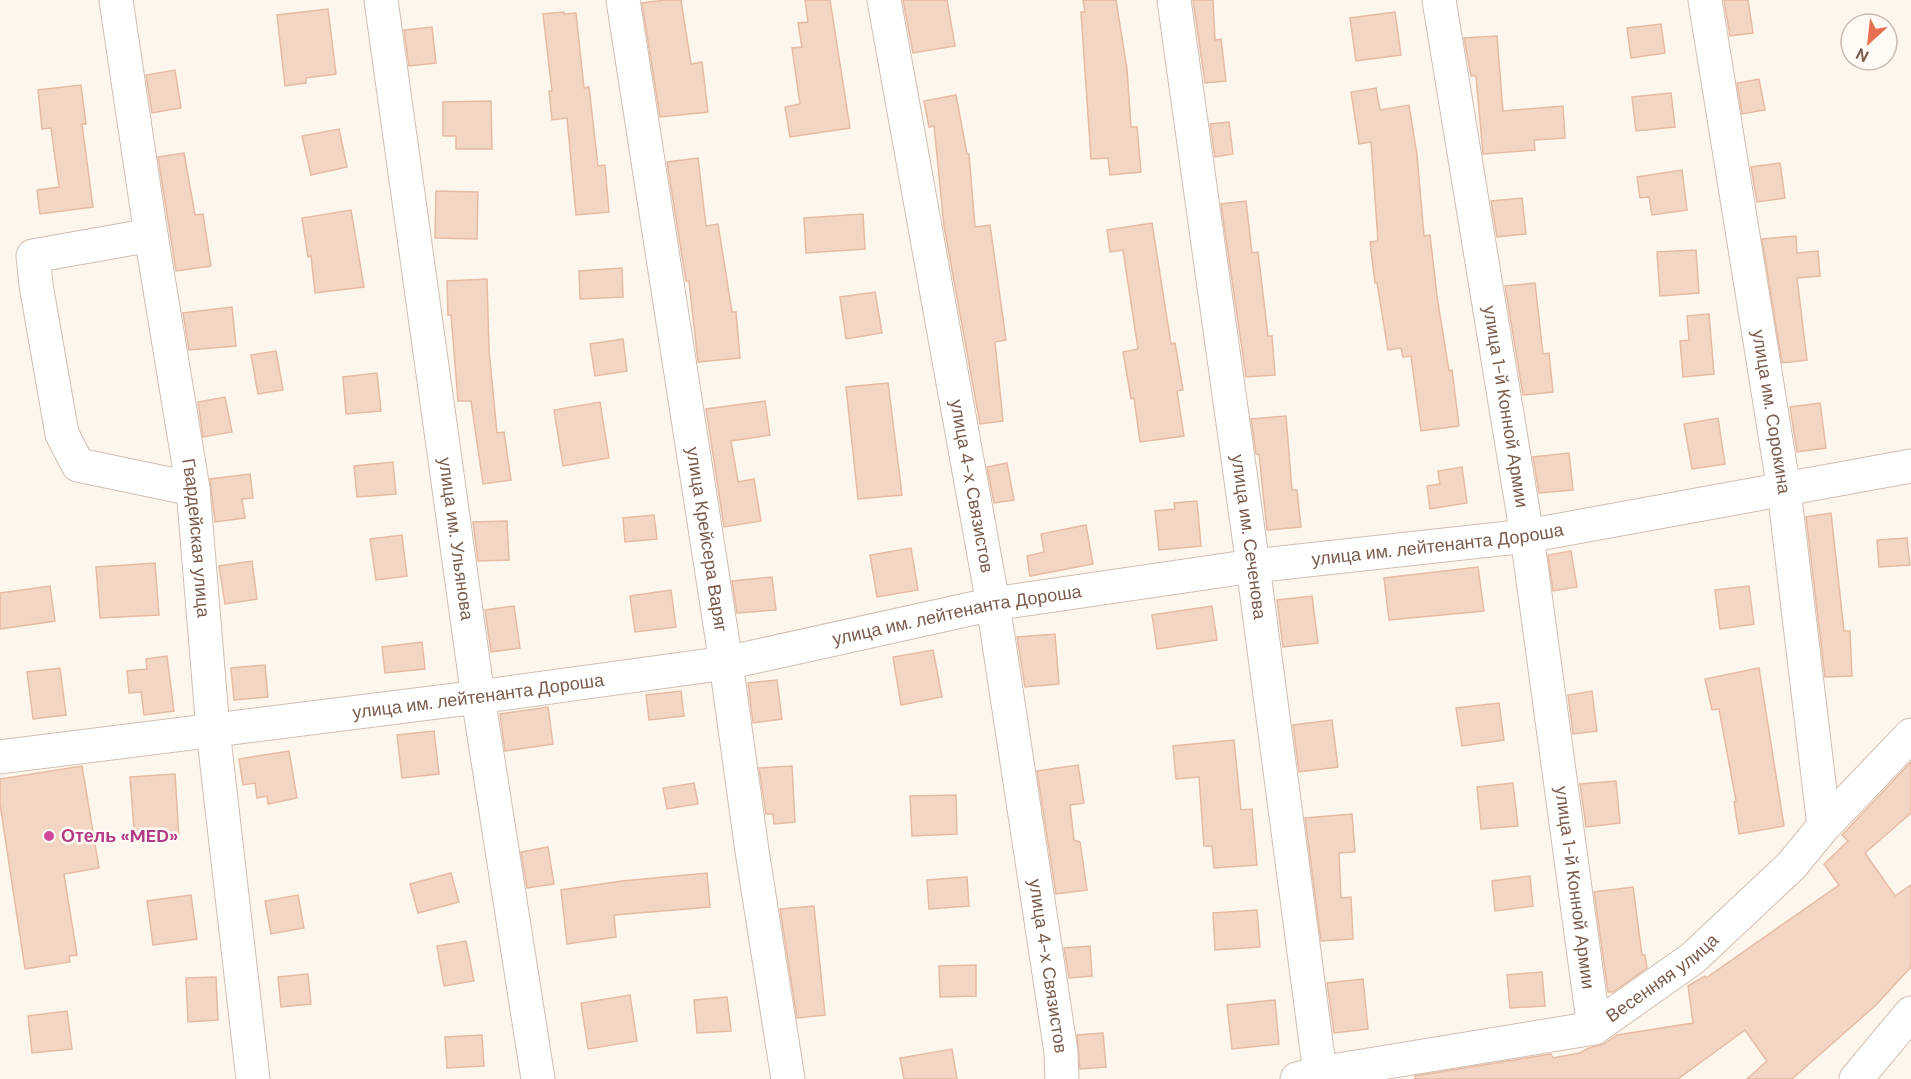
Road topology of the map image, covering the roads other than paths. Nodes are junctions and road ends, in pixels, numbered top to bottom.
1 (116, 0) edge
2 (381, 0) edge
3 (623, 0) edge
4 (884, 0) edge
5 (1174, 0) edge
6 (1439, 0) edge
7 (1704, 0) edge
8 (151, 235) junction
9 (1911, 466) edge
10 (193, 489) junction
11 (1784, 490) junction
12 (1527, 536) junction
13 (1253, 566) junction
14 (993, 604) junction
15 (726, 663) junction
16 (478, 697) junction
17 (213, 730) junction
18 (1911, 735) edge
19 (0, 757) edge
20 (1824, 826) junction
21 (1911, 1013) edge
22 (1594, 1028) junction
23 (1308, 1076) edge
24 (253, 1079) edge
25 (538, 1079) edge
26 (788, 1079) edge
27 (1062, 1079) edge
28 (1856, 1079) edge

1 - 8 street, Гвардейская улица
2 - 16 street, улица им. Ульянова
3 - 15 street, улица Крейсера Варяг
4 - 14 street, улица 4-х Связистов
5 - 13 street, улица им. Сеченова
6 - 12 street, улица 1-й Конной Армии
7 - 11 street, улица им. Сорокина
8 - 10 street, Гвардейская улица
8 - 10 street
9 - 11 street, улица им. лейтенанта Дороша
10 - 17 street, Гвардейская улица
11 - 12 street, улица им. лейтенанта Дороша
11 - 20 street, улица им. Сорокина
12 - 13 street, улица им. лейтенанта Дороша
12 - 22 street, улица 1-й Конной Армии
13 - 14 street, улица им. лейтенанта Дороша
13 - 23 street, улица им. Сеченова
14 - 15 street, улица им. лейтенанта Дороша
14 - 27 street, улица 4-х Связистов
15 - 16 street, улица им. лейтенанта Дороша
15 - 26 street, улица Крейсера Варяг
16 - 17 street, улица им. лейтенанта Дороша
16 - 25 street, улица им. Ульянова
17 - 19 street, улица им. лейтенанта Дороша
17 - 24 street, Гвардейская улица
18 - 20 street, Весенняя улица
20 - 22 street, Весенняя улица
21 - 28 street
22 - 23 street, Весенняя улица

